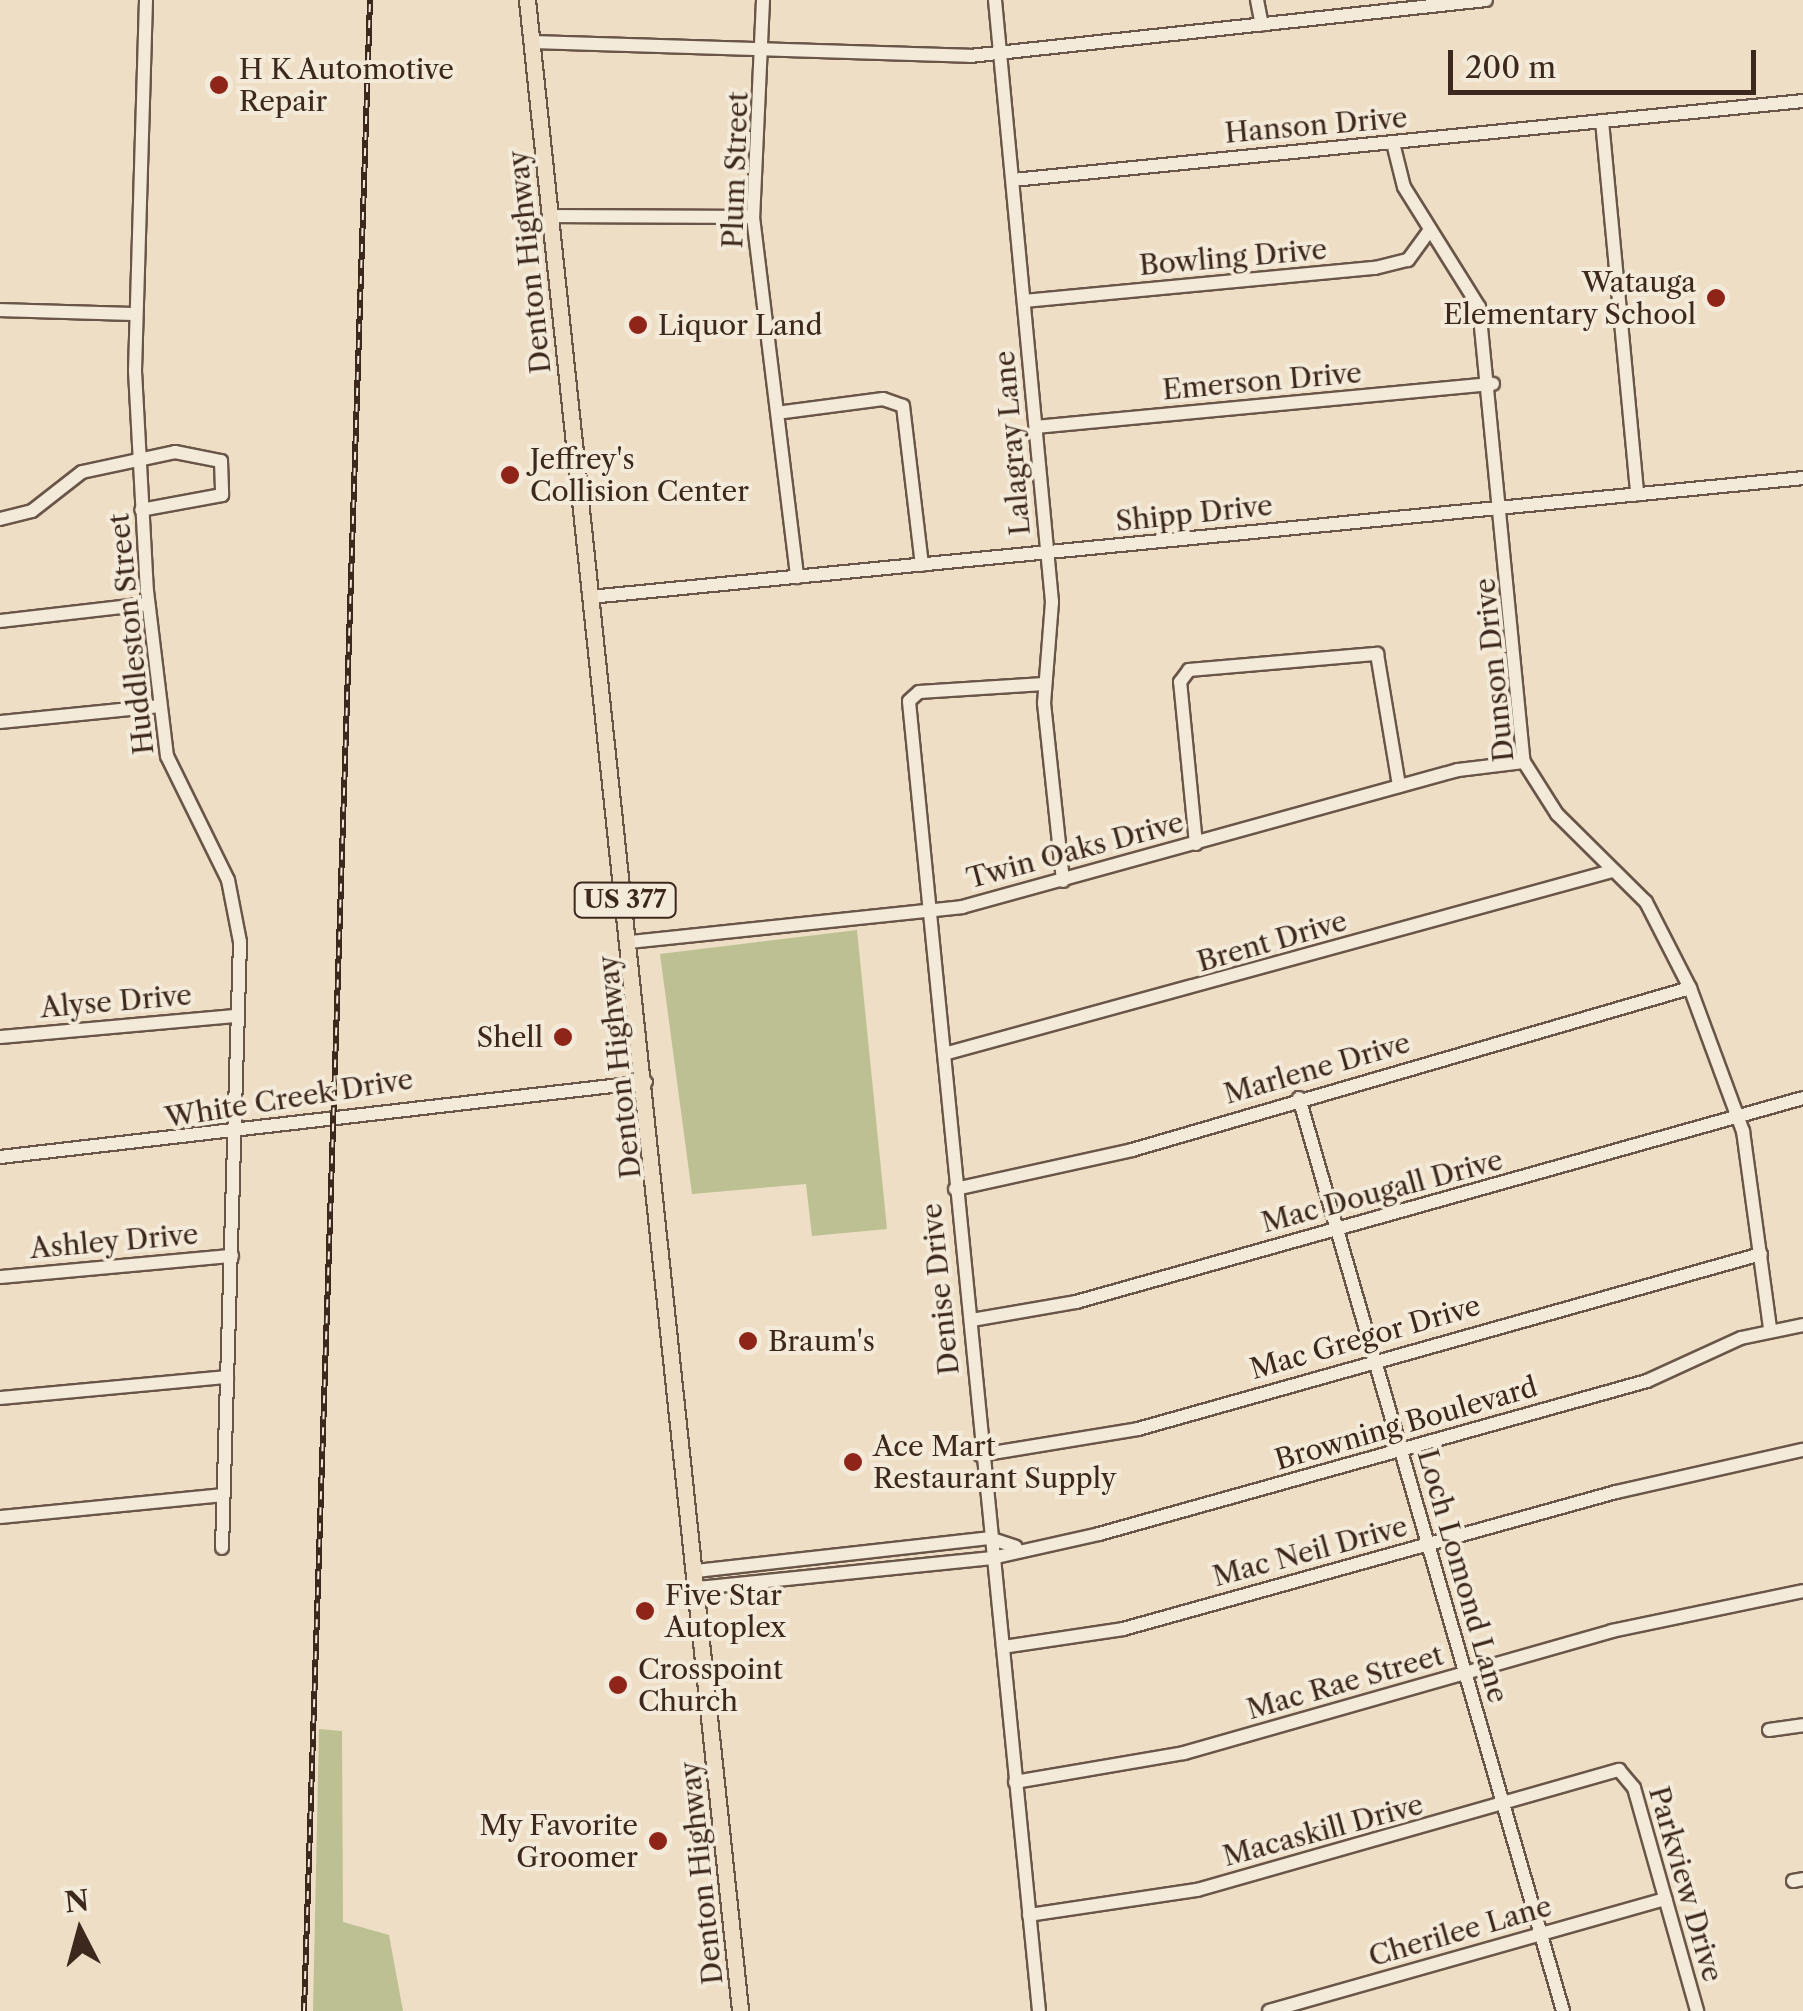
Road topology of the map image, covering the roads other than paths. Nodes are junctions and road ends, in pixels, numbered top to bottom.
1 (146, 0) edge
2 (527, 0) edge
3 (763, 0) edge
4 (995, 0) edge
5 (1256, 0) edge
6 (1486, 0) edge
7 (1445, 3) edge
8 (1262, 25) junction
9 (531, 42) junction
10 (763, 49) junction
11 (999, 53) junction
12 (1803, 101) edge
13 (1602, 122) junction
14 (1393, 143) junction
15 (1014, 180) junction
16 (550, 216) junction
17 (753, 217) junction
18 (1430, 230) junction
19 (1024, 300) junction
20 (0, 310) edge
21 (135, 314) junction
22 (1493, 384) junction
23 (784, 412) junction
24 (1036, 427) junction
25 (138, 458) junction
26 (1803, 478) edge
27 (1637, 494) junction
28 (1502, 508) junction
29 (141, 510) junction
30 (0, 519) edge
31 (1048, 552) junction
32 (922, 564) junction
33 (797, 577) junction
34 (590, 597) junction
35 (148, 604) junction
36 (0, 621) edge
37 (1044, 684) junction
38 (159, 706) junction
39 (0, 722) edge
40 (1524, 762) junction
41 (1400, 786) junction
42 (1196, 844) junction
43 (1612, 871) junction
44 (1062, 881) junction
45 (930, 911) junction
46 (630, 942) junction
47 (1690, 988) junction
48 (237, 1016) junction
49 (0, 1037) edge
50 (944, 1054) junction
51 (646, 1082) junction
52 (1299, 1098) junction
53 (1803, 1098) edge
54 (1739, 1117) junction
55 (234, 1135) junction
56 (0, 1157) edge
57 (955, 1189) junction
58 (1337, 1229) junction
59 (1761, 1254) junction
60 (232, 1256) junction
61 (0, 1277) edge
62 (972, 1320) junction
63 (1803, 1325) edge
64 (1770, 1329) junction
65 (1375, 1360) junction
66 (228, 1377) junction
67 (0, 1398) edge
68 (1803, 1450) edge
69 (1402, 1452) junction
70 (980, 1455) junction
71 (224, 1495) junction
72 (0, 1516) edge
73 (989, 1538) junction
74 (1428, 1545) junction
75 (222, 1548) dead end
76 (1016, 1548) junction
77 (830, 1556) junction
78 (992, 1558) junction
79 (832, 1575) junction
80 (697, 1579) junction
81 (1803, 1591) edge
82 (1003, 1648) junction
83 (1466, 1674) junction
84 (1803, 1725) edge
85 (1769, 1730) dead end
86 (1624, 1771) joint
87 (1015, 1782) junction
88 (1503, 1804) junction
89 (1664, 1899) junction
90 (1029, 1915) junction
91 (1541, 1935) junction
92 (740, 2011) edge
93 (1039, 2011) edge
94 (1269, 2011) edge
95 (1563, 2011) edge
96 (1697, 2011) edge

1 - 21 street, Huddleston Street
2 - 9 main road, Denton Highway / US 377
3 - 10 street, Plum Street
4 - 11 street, Lalagray Lane
5 - 8 street
6 - 7 street
7 - 8 street
8 - 11 street
9 - 10 street
9 - 16 main road, Denton Highway / US 377
10 - 11 street
10 - 17 street, Plum Street
11 - 15 street, Lalagray Lane
12 - 13 street, Hanson Drive
13 - 14 street, Hanson Drive
13 - 27 street
14 - 15 street, Hanson Drive
14 - 18 street, Dunson Drive
15 - 19 street, Lalagray Lane
16 - 17 street
16 - 34 main road, Denton Highway / US 377
17 - 23 street, Plum Street
18 - 19 street, Bowling Drive
18 - 22 street, Dunson Drive
19 - 24 street, Lalagray Lane
20 - 21 street
21 - 25 street, Huddleston Street
22 - 24 street, Emerson Drive
22 - 28 street, Dunson Drive
23 - 32 street
23 - 33 street, Plum Street
24 - 31 street, Lalagray Lane
25 - 29 street, Huddleston Street
25 - 29 street
25 - 30 street
26 - 27 street, Shipp Drive
27 - 28 street, Shipp Drive
28 - 31 street, Shipp Drive
28 - 40 street, Dunson Drive
29 - 35 street, Huddleston Street
31 - 32 street, Shipp Drive
31 - 37 street, Lalagray Lane
32 - 33 street, Shipp Drive
33 - 34 street, Shipp Drive
34 - 46 main road, Denton Highway / US 377
35 - 36 street
35 - 38 street, Huddleston Street
37 - 44 street, Lalagray Lane
37 - 45 street, Denise Drive
38 - 39 street
38 - 48 street, Huddleston Street
40 - 41 street, Twin Oaks Drive
40 - 43 street, Dunson Drive
41 - 42 street, Twin Oaks Drive
41 - 42 street
42 - 44 street, Twin Oaks Drive
43 - 47 street, Dunson Drive
43 - 50 street, Brent Drive
44 - 45 street, Twin Oaks Drive
45 - 46 street, Twin Oaks Drive
45 - 50 street, Denise Drive
46 - 51 main road, Denton Highway / US 377
47 - 52 street, Marlene Drive
47 - 54 street, Dunson Drive
48 - 49 street, Alyse Drive
48 - 55 street, Huddleston Street
50 - 57 street, Denise Drive
51 - 55 street, White Creek Drive
51 - 80 main road, Denton Highway / US 377
52 - 57 street, Marlene Drive
52 - 58 street, Loch Lomond Lane
53 - 54 street, Mac Dougall Drive
54 - 58 street, Mac Dougall Drive
54 - 59 street, Dunson Drive
55 - 56 street, White Creek Drive
55 - 60 street, Huddleston Street
57 - 62 street, Denise Drive
58 - 62 street, Mac Dougall Drive
58 - 65 street, Loch Lomond Lane
59 - 64 street, Dunson Drive
59 - 65 street, Mac Gregor Drive
60 - 61 street, Ashley Drive
60 - 66 street, Huddleston Street
62 - 70 street, Denise Drive
63 - 64 street, Browning Boulevard
64 - 69 street, Browning Boulevard
65 - 69 street, Loch Lomond Lane
65 - 70 street, Mac Gregor Drive
66 - 67 street
66 - 71 street, Huddleston Street
68 - 74 street, Mac Neil Drive
69 - 74 street, Loch Lomond Lane
69 - 76 street, Browning Boulevard
70 - 73 street, Denise Drive
71 - 72 street
71 - 75 street, Huddleston Street
73 - 76 street
73 - 77 street
73 - 78 street, Denise Drive
74 - 82 street, Mac Neil Drive
74 - 83 street, Loch Lomond Lane
76 - 78 street, Browning Boulevard
77 - 79 street
77 - 80 street
78 - 79 street, Browning Boulevard
78 - 82 street, Denise Drive
79 - 80 street, Browning Boulevard
80 - 92 main road, Denton Highway / US 377
81 - 83 street, Mac Rae Street
82 - 87 street, Denise Drive
83 - 87 street, Mac Rae Street
83 - 88 street, Loch Lomond Lane
84 - 85 street
86 - 88 street, Macaskill Drive
86 - 89 street, Parkview Drive
87 - 90 street, Denise Drive
88 - 90 street, Macaskill Drive
88 - 91 street, Loch Lomond Lane
89 - 91 street, Cherilee Lane
89 - 96 street, Parkview Drive
90 - 93 street, Denise Drive
91 - 94 street, Cherilee Lane
91 - 95 street, Loch Lomond Lane

